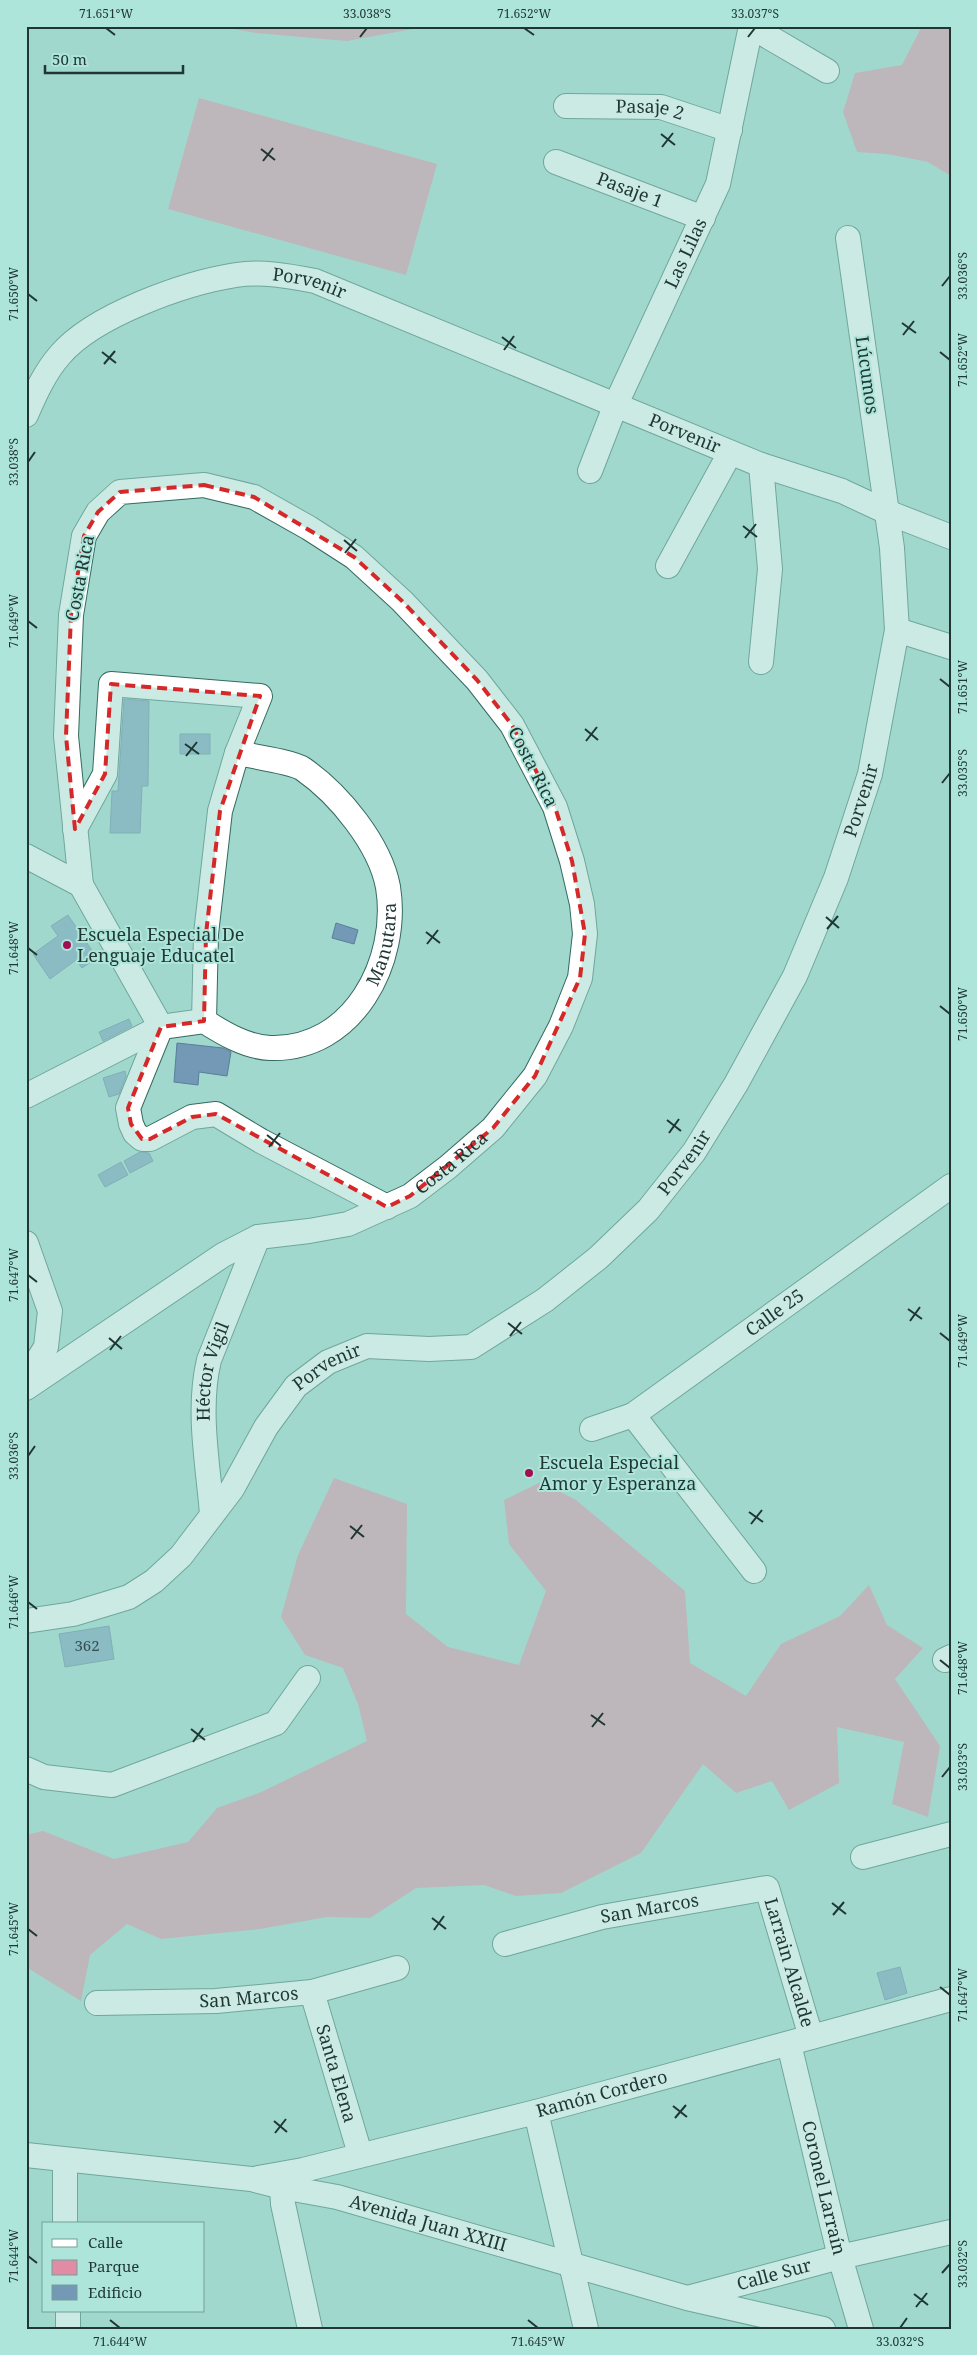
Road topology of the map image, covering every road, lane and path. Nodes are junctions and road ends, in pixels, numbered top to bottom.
1 (751, 26) edge
2 (827, 71) dead end
3 (566, 106) dead end
4 (730, 130) junction
5 (556, 162) dead end
6 (703, 218) junction
7 (848, 238) dead end
8 (616, 404) junction
9 (26, 415) edge
10 (730, 453) junction
11 (761, 465) junction
12 (590, 471) dead end
13 (887, 512) junction
14 (951, 536) edge
15 (668, 566) dead end
16 (897, 630) junction
17 (951, 647) edge
18 (761, 662) dead end
19 (237, 753) junction
20 (75, 829) junction
21 (26, 856) edge
22 (81, 884) junction
23 (204, 1021) junction
24 (161, 1027) junction
25 (26, 1096) edge
26 (951, 1186) edge
27 (387, 1207) junction
28 (258, 1237) junction
29 (26, 1243) edge
30 (26, 1379) edge
31 (26, 1388) edge
32 (633, 1415) junction
33 (592, 1429) dead end
34 (212, 1514) junction
35 (754, 1571) dead end
36 (26, 1621) edge
37 (308, 1678) dead end
38 (26, 1768) edge
39 (951, 1834) edge
40 (863, 1857) dead end
41 (767, 1888) joint
42 (505, 1944) dead end
43 (397, 1968) dead end
44 (312, 1992) junction
45 (951, 1999) edge
46 (98, 2003) dead end
47 (800, 2041) junction
48 (536, 2112) junction
49 (360, 2154) junction
50 (26, 2155) edge
51 (65, 2160) junction
52 (251, 2179) junction
53 (282, 2188) junction
54 (65, 2222) edge
55 (951, 2232) edge
56 (840, 2257) junction
57 (572, 2265) junction
58 (687, 2298) junction
59 (68, 2312) edge
60 (68, 2329) edge
61 (310, 2329) edge
62 (586, 2329) edge
63 (824, 2329) edge
64 (861, 2329) edge

1 - 2 street
1 - 4 street, Las Lilas
3 - 4 street, Pasaje 2
4 - 6 street, Las Lilas
5 - 6 street, Pasaje 1
6 - 8 street, Las Lilas
7 - 13 street, Lúcumos
8 - 9 street, Porvenir
8 - 10 street, Porvenir
8 - 12 street, Las Lilas
10 - 11 street, Porvenir
10 - 15 street
11 - 13 street, Porvenir
11 - 18 street
13 - 14 street
13 - 16 street, Porvenir
16 - 17 street
16 - 34 street, Porvenir
19 - 20 street
19 - 23 street
19 - 23 street, Manutara
20 - 22 street, Costa Rica
20 - 27 street, Costa Rica
21 - 22 street
22 - 24 street
23 - 24 street
24 - 25 street
24 - 27 street
26 - 32 street, Calle 25
27 - 28 street, Costa Rica
28 - 31 street, Costa Rica
28 - 34 street, Héctor Vigil
29 - 30 street
32 - 33 street, Calle 25
32 - 35 street
34 - 36 street, Porvenir
37 - 38 street
39 - 40 street
41 - 42 street, San Marcos
41 - 47 street, Larrain Alcalde
43 - 44 street, San Marcos
44 - 46 street, San Marcos
44 - 49 street, Santa Elena
45 - 47 street, Ramón Cordero
47 - 48 street, Ramón Cordero
47 - 56 street, Coronel Larraín
48 - 49 street, Ramón Cordero
48 - 57 street
49 - 52 street, Ramón Cordero
50 - 51 street, Avenida Juan XXIII
51 - 52 street, Avenida Juan XXIII
51 - 54 street
52 - 53 street, Avenida Juan XXIII
53 - 57 street, Avenida Juan XXIII
53 - 61 street
55 - 56 street, Calle Sur
56 - 58 street, Calle Sur
56 - 64 street, Coronel Larraín
57 - 58 street, Avenida Juan XXIII
57 - 62 street
58 - 63 street, Avenida Juan XXIII
59 - 60 street

